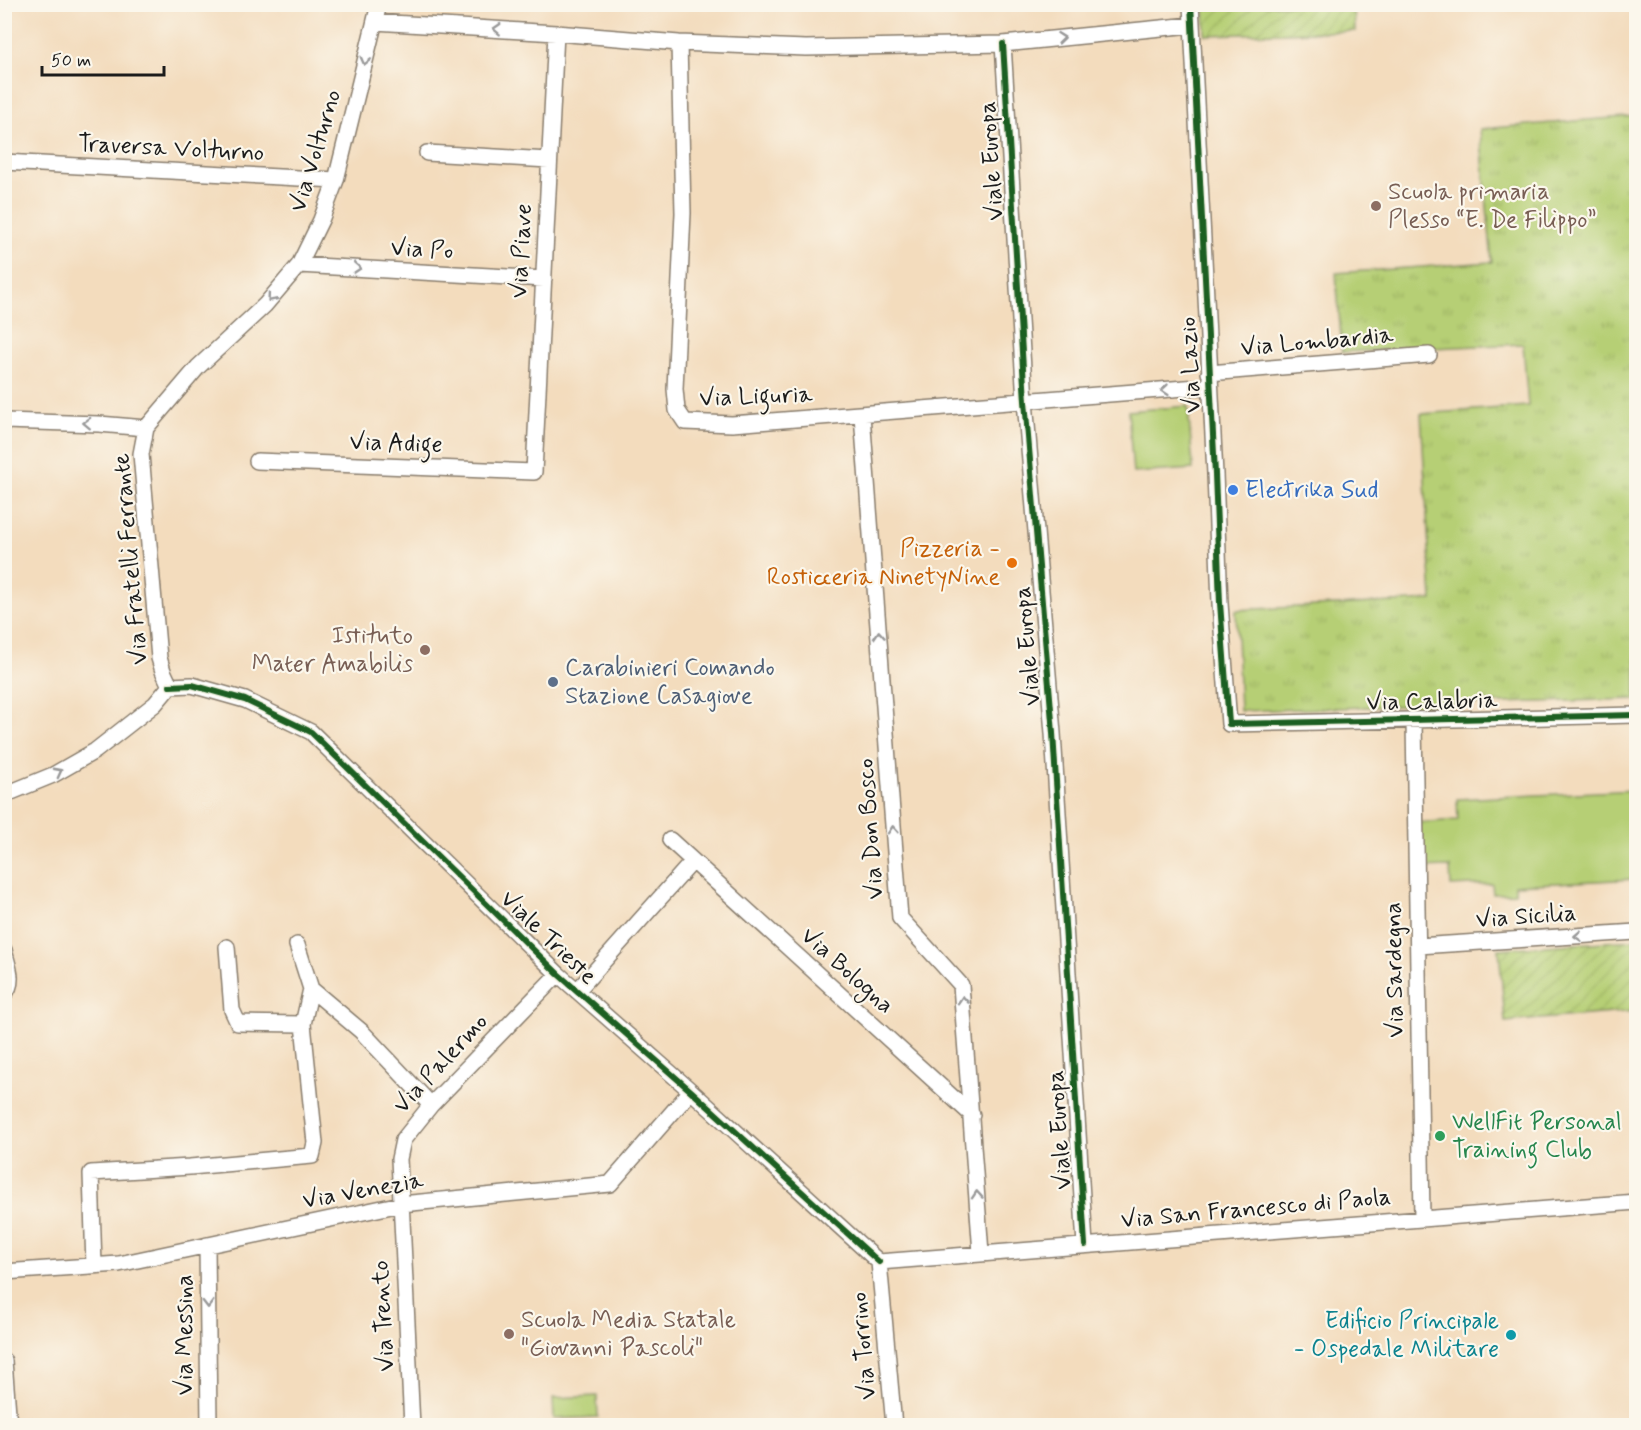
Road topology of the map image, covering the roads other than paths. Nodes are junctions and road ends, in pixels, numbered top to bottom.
1 (379, 4) edge
2 (1191, 4) edge
3 (375, 22) junction
4 (1191, 25) junction
5 (556, 33) junction
6 (679, 43) junction
7 (1003, 44) junction
8 (427, 153) dead end
9 (549, 160) junction
10 (4, 162) edge
11 (336, 180) junction
12 (299, 265) junction
13 (544, 279) junction
14 (1429, 355) dead end
15 (1210, 380) junction
16 (1025, 401) junction
17 (862, 415) junction
18 (4, 421) edge
19 (146, 428) junction
20 (257, 461) dead end
21 (534, 472) joint
22 (170, 686) junction
23 (1636, 715) edge
24 (1414, 721) junction
25 (1229, 724) joint
26 (4, 795) edge
27 (670, 840) dead end
28 (693, 861) junction
29 (1636, 932) edge
30 (297, 945) dead end
31 (1418, 946) junction
32 (227, 948) dead end
33 (4, 950) edge
34 (558, 974) junction
35 (311, 988) junction
36 (577, 991) junction
37 (4, 994) edge
38 (303, 1024) junction
39 (691, 1091) junction
40 (431, 1105) junction
41 (972, 1115) junction
42 (1636, 1202) edge
43 (400, 1204) junction
44 (1422, 1218) junction
45 (207, 1245) junction
46 (1085, 1245) junction
47 (981, 1253) junction
48 (879, 1262) junction
49 (94, 1266) junction
50 (4, 1272) edge
51 (4, 1361) edge
52 (9, 1425) edge
53 (208, 1425) edge
54 (412, 1425) edge
55 (894, 1425) edge

1 - 3 street, Via Volturno
2 - 4 street, Via Lazio
5 -> 3 street
3 -> 11 street, Via Volturno
7 -> 4 street
4 - 15 street, Via Lazio
5 - 6 street
5 - 9 street, Via Piave
6 - 7 street
6 - 17 street, Via Liguria
7 - 16 street, Viale Europa
8 - 9 street
9 - 13 street, Via Piave
10 - 11 street, Traversa Volturno
11 - 12 street, Via Volturno
12 -> 13 street, Via Po
12 -> 19 street, Via Volturno
13 - 21 street, Via Piave
14 - 15 street, Via Lombardia
15 -> 16 street, Via Liguria
15 - 25 street, Via Lazio
16 - 17 street, Via Liguria
16 - 46 street, Viale Europa
41 -> 17 street, Via Don Bosco
19 -> 18 street
19 - 22 street, Via Fratelli Ferrante
20 - 21 street, Via Adige
26 -> 22 street
22 - 34 street, Viale Trieste
23 - 24 street, Via Calabria
24 - 25 street, Via Calabria
24 - 31 street, Via Sardegna
27 - 28 street, Via Bologna
28 - 36 street
28 - 41 street, Via Bologna
29 -> 31 street, Via Sicilia
30 - 35 street
31 - 44 street, Via Sardegna
32 - 38 street
33 - 37 street
34 - 36 street, Viale Trieste
34 - 40 street, Via Palermo
35 - 38 street
35 - 40 street
36 - 39 street, Viale Trieste
38 - 49 street
39 - 43 street, Via Venezia
39 - 48 street, Viale Trieste
40 - 43 street, Via Palermo
47 -> 41 street, Via Don Bosco
42 - 44 street, Via San Francesco di Paola
43 - 45 street, Via Venezia
43 - 54 street, Via Trento
44 - 46 street, Via San Francesco di Paola
45 - 49 street, Via Venezia
45 -> 53 street, Via Messina
46 - 47 street, Via San Francesco di Paola
47 - 48 street, Via San Francesco di Paola
48 - 55 street, Via Torrino
49 - 50 street, Via Venezia
51 - 52 street

